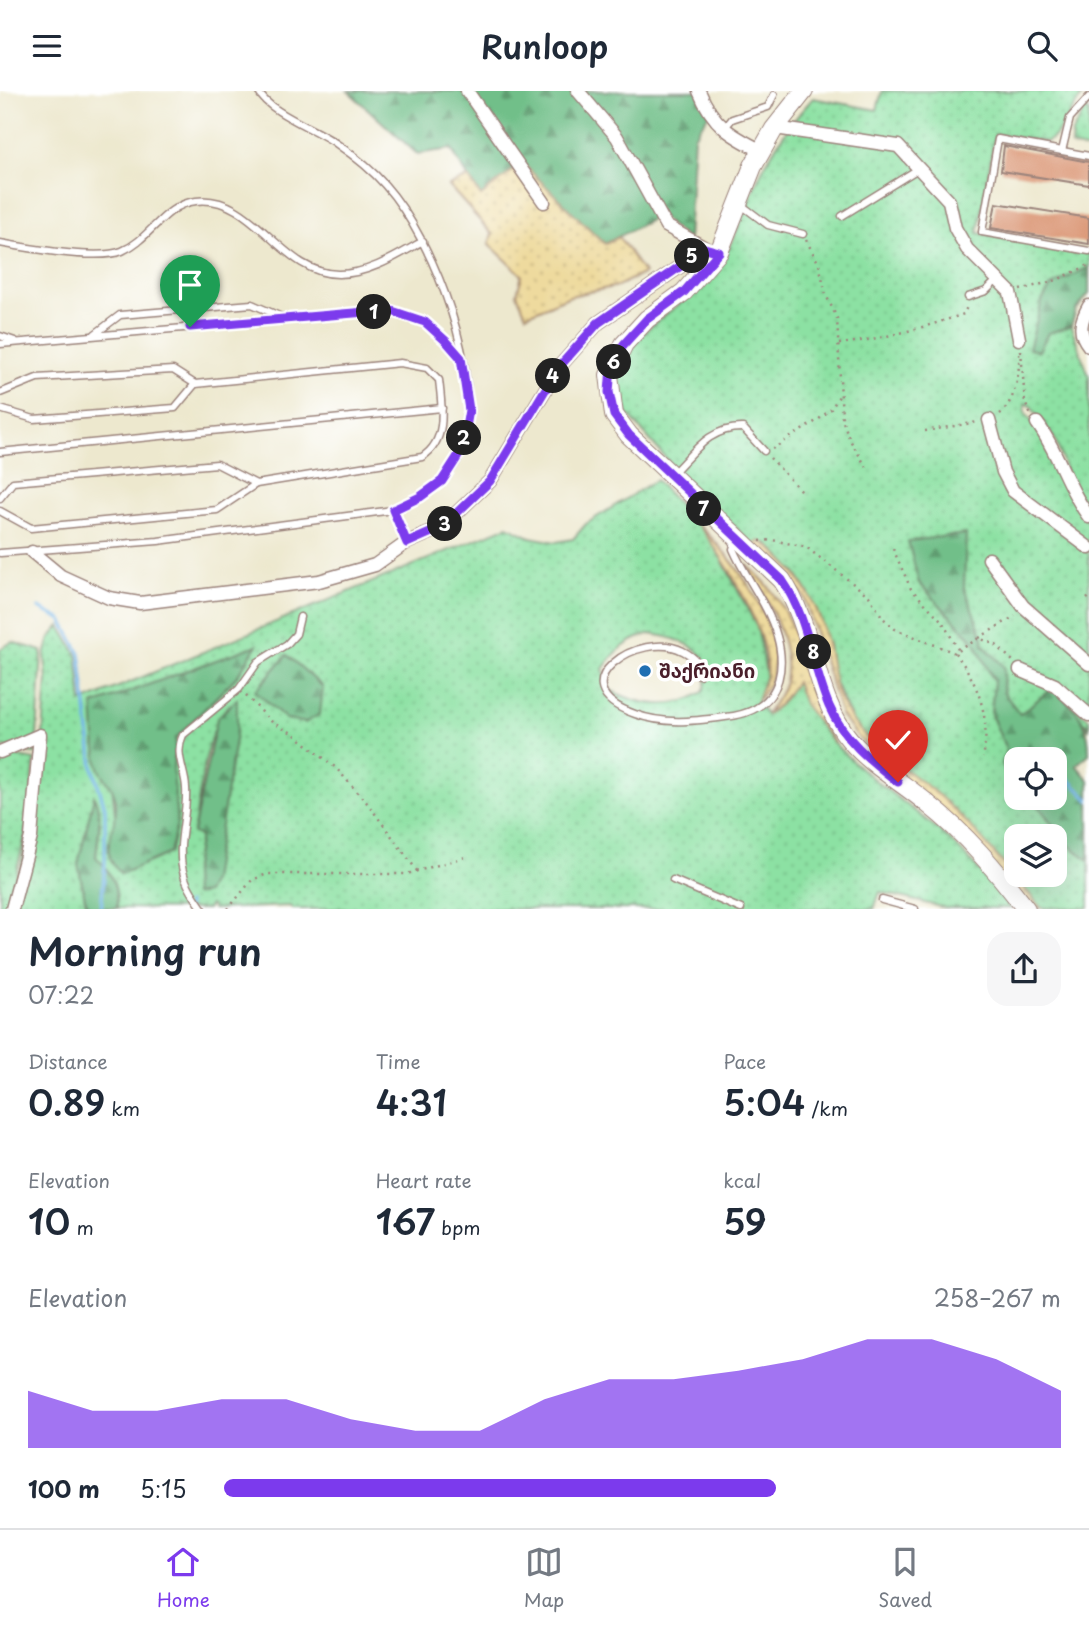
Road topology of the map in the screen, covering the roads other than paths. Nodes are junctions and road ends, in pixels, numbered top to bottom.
1 (258, 91) edge
2 (467, 91) edge
3 (578, 91) edge
4 (699, 91) edge
5 (804, 91) edge
6 (774, 95) dead end
7 (1089, 97) edge
8 (775, 128) junction
9 (724, 129) junction
10 (762, 151) junction
11 (1062, 151) junction
12 (1089, 156) edge
13 (919, 168) junction
14 (544, 202) dead end
15 (740, 204) junction
16 (842, 216) dead end
17 (803, 234) road end
18 (424, 241) junction
19 (0, 243) edge
20 (710, 250) junction
21 (1089, 251) edge
22 (996, 281) junction
23 (968, 297) road end
24 (1089, 306) edge
25 (286, 319) junction
26 (93, 335) junction
27 (0, 336) edge
28 (1019, 339) road end
29 (16, 342) junction
30 (0, 344) edge
31 (1089, 346) edge
32 (461, 358) junction
33 (195, 384) junction
34 (0, 393) edge
35 (442, 408) junction
36 (0, 409) edge
37 (989, 420) road end
38 (1037, 423) road end
39 (764, 451) road end
40 (0, 453) edge
41 (669, 477) junction
42 (256, 484) junction
43 (0, 498) edge
44 (393, 510) junction
45 (0, 511) edge
46 (1089, 517) edge
47 (407, 543) junction
48 (743, 543) junction
49 (1089, 548) edge
50 (32, 552) junction
51 (0, 553) edge
52 (989, 559) dead end
53 (300, 617) dead end
54 (1089, 664) edge
55 (1020, 670) road end
56 (699, 675) dead end
57 (1089, 715) edge
58 (0, 752) edge
59 (673, 880) dead end
60 (882, 900) dead end
61 (12, 908) edge
62 (203, 908) edge
63 (741, 908) edge
64 (915, 908) edge
65 (1026, 908) edge

1 - 18 lane
2 - 14 street
3 - 20 street
4 - 9 street
5 - 8 street
6 - 9 lane
7 - 11 lane
8 - 10 street
8 - 13 street
9 - 10 street
10 - 15 street
11 - 12 lane
11 - 21 lane
13 - 16 lane
13 - 22 street
15 - 17 lane
15 - 20 street
18 - 19 lane
18 - 32 lane
20 - 41 street
20 - 47 street
22 - 23 lane
22 - 28 street
24 - 31 street
25 - 26 lane
25 - 26 lane
25 - 32 lane
26 - 29 lane
27 - 29 lane
29 - 30 lane
32 - 44 lane
33 - 34 lane
33 - 35 lane
33 - 36 lane
35 - 40 lane
35 - 42 lane
37 - 49 street
38 - 46 street
39 - 41 lane
41 - 48 street
42 - 43 lane
42 - 45 lane
44 - 47 lane
44 - 50 lane
47 - 50 street
48 - 56 lane
48 - 65 street
50 - 51 lane
52 - 54 street
53 - 62 lane
55 - 57 street
58 - 61 street
59 - 63 lane
60 - 64 lane

